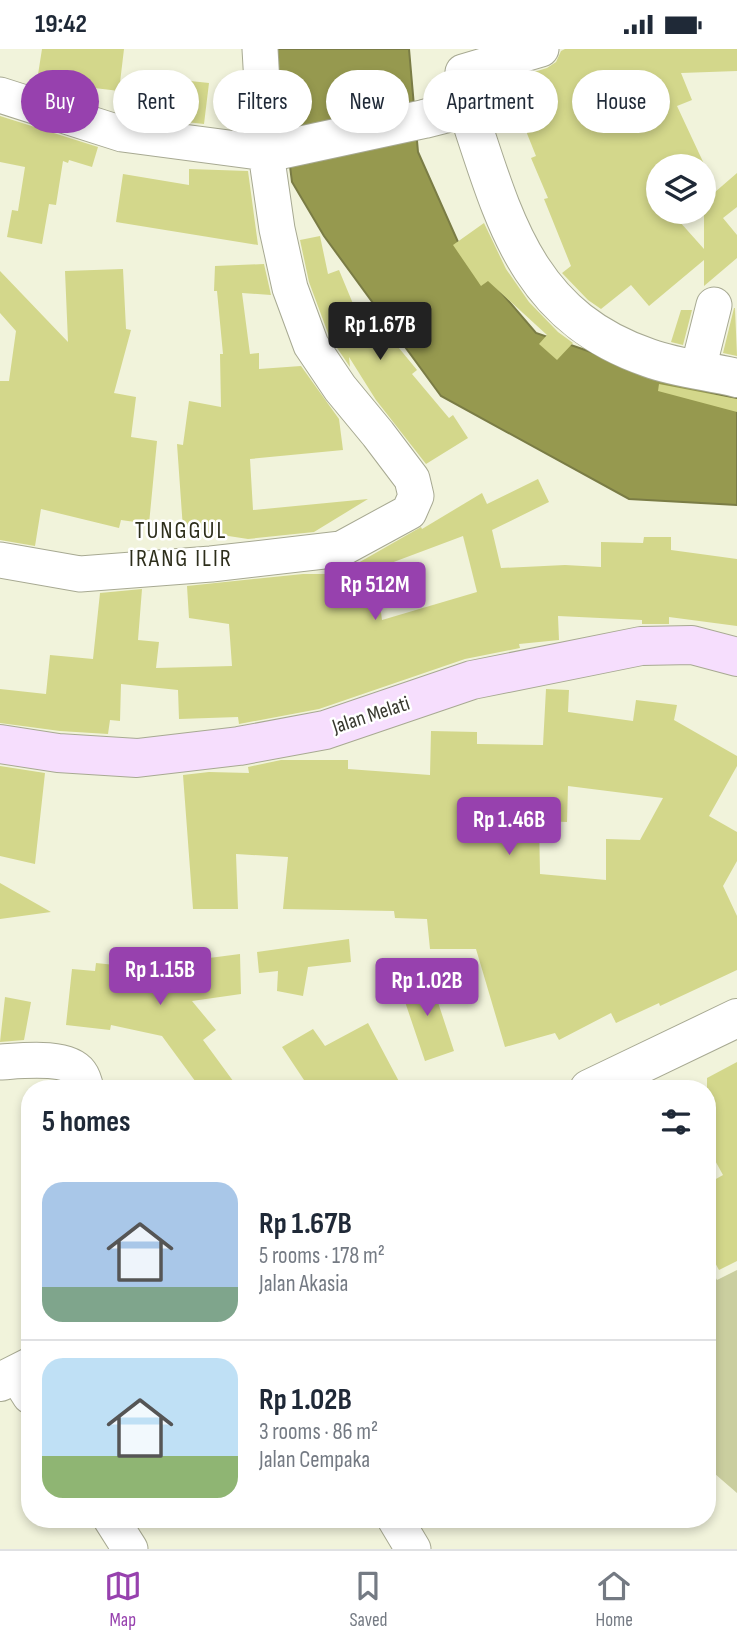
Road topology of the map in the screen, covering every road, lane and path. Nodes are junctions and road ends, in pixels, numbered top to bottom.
1 (260, 49) edge
2 (541, 49) edge
3 (483, 70) edge
4 (0, 95) edge
5 (423, 120) edge
6 (480, 133) edge
7 (276, 151) junction
8 (714, 305) dead end
9 (698, 369) junction
10 (737, 378) edge
11 (0, 560) edge
12 (737, 657) edge
13 (0, 744) edge
14 (737, 1018) edge
15 (0, 1062) edge
16 (83, 1080) edge
17 (608, 1080) edge
18 (117, 1528) edge
19 (400, 1528) edge
20 (130, 1549) edge
21 (413, 1549) edge

1 - 7 street
2 - 3 street
4 - 7 street
5 - 7 street
6 - 9 street
7 - 11 street
8 - 9 street
9 - 10 street
12 - 13 main road, Jalan Melati
14 - 17 street
15 - 16 street
18 - 20 street
19 - 21 street

